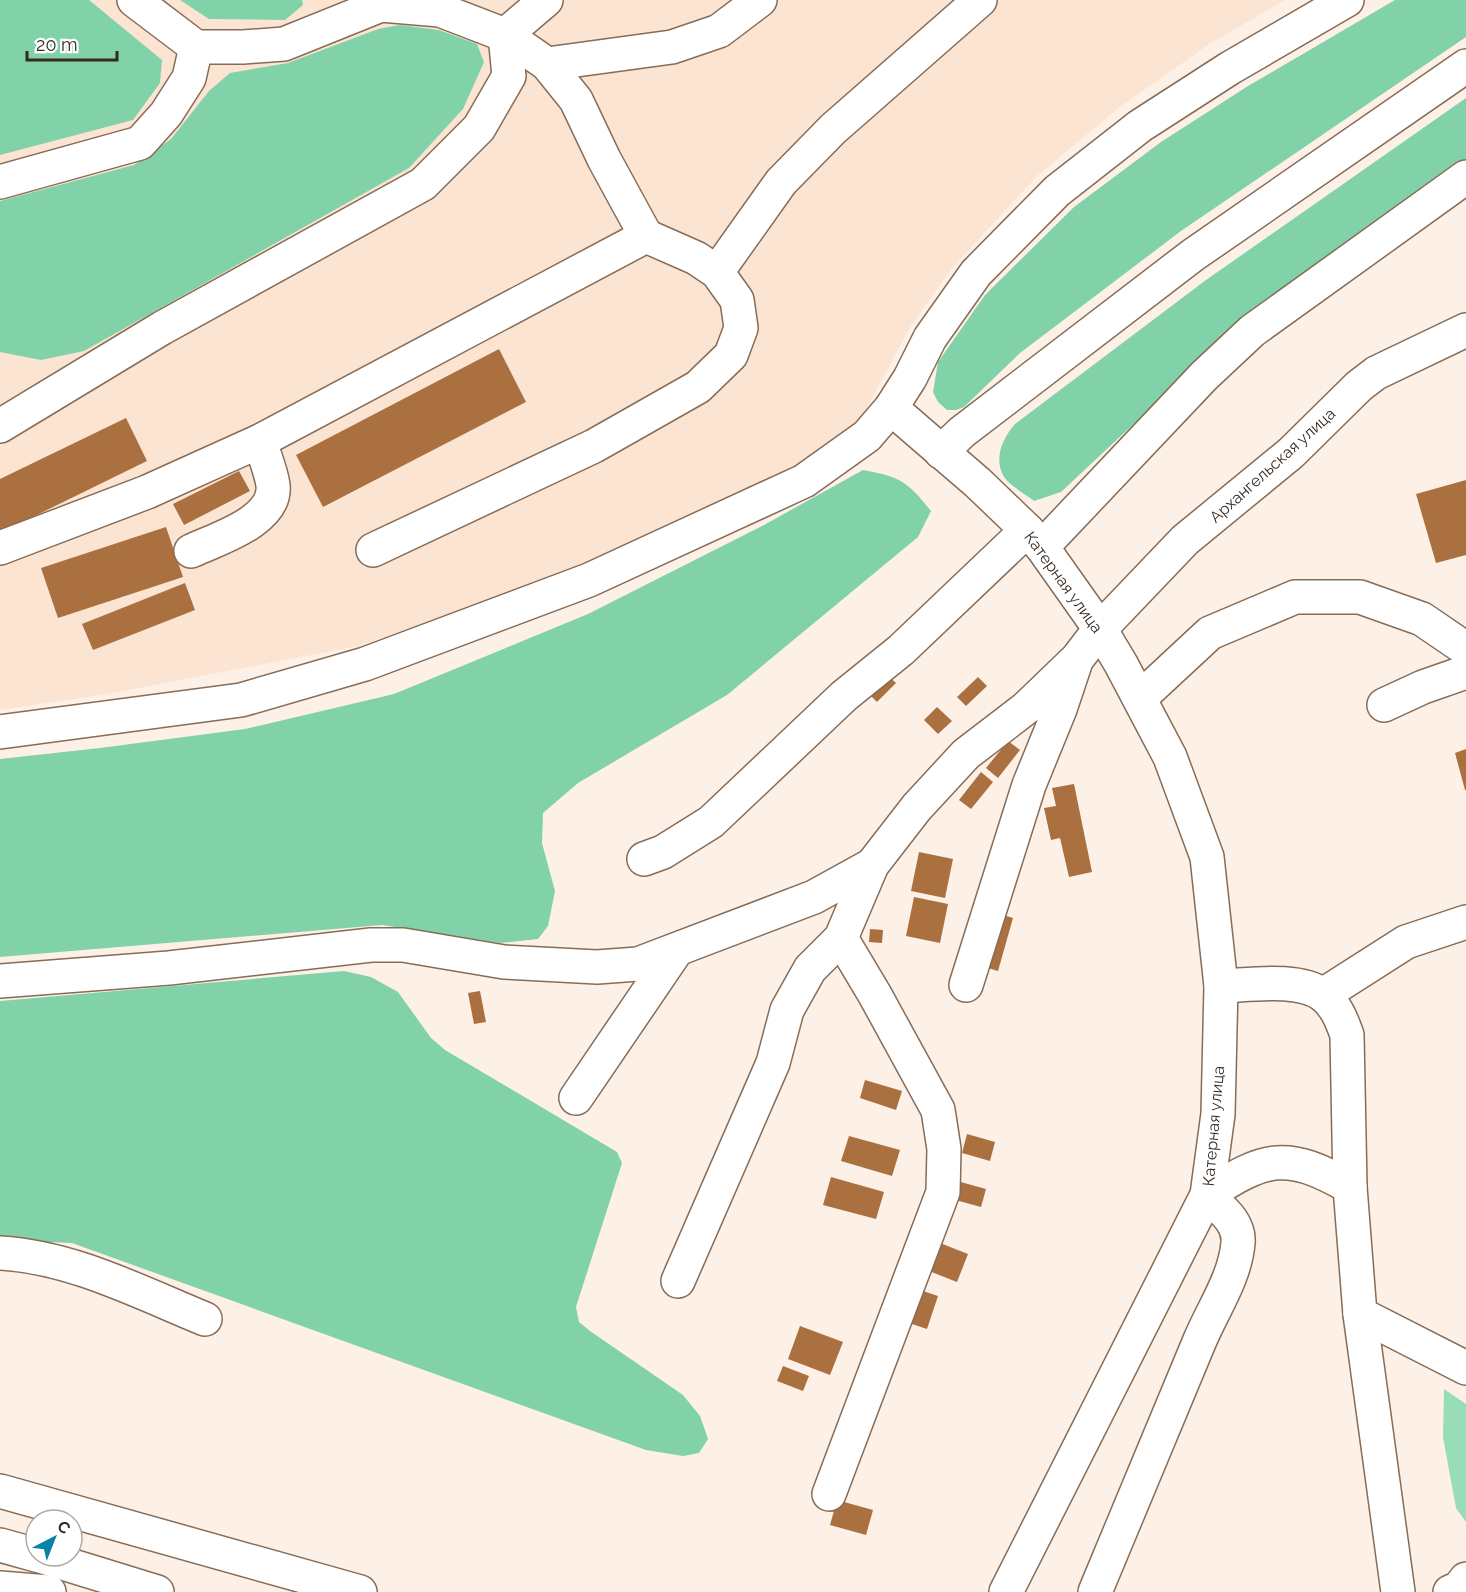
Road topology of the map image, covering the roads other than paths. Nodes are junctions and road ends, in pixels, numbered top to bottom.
1 (134, 0) edge
2 (546, 0) edge
3 (760, 0) edge
4 (980, 0) edge
5 (1347, 0) edge
6 (383, 2) edge
7 (505, 35) junction
8 (196, 47) junction
9 (547, 64) junction
10 (1466, 66) edge
11 (1466, 177) edge
12 (0, 182) edge
13 (646, 236) junction
14 (717, 272) junction
15 (1466, 330) edge
16 (891, 408) junction
17 (0, 426) edge
18 (260, 441) junction
19 (941, 452) junction
20 (1034, 538) junction
21 (0, 548) edge
22 (191, 550) dead end
23 (373, 550) dead end
24 (1100, 629) junction
25 (1466, 649) edge
26 (1077, 659) junction
27 (1466, 672) edge
28 (1140, 698) junction
29 (1384, 705) dead end
30 (0, 732) edge
31 (644, 859) dead end
32 (872, 865) junction
33 (1466, 922) edge
34 (841, 938) junction
35 (676, 951) junction
36 (0, 981) edge
37 (966, 985) dead end
38 (1221, 986) junction
39 (1323, 995) junction
40 (576, 1098) dead end
41 (1350, 1187) junction
42 (1208, 1196) junction
43 (0, 1253) edge
44 (678, 1281) dead end
45 (1360, 1314) junction
46 (205, 1319) dead end
47 (1466, 1368) edge
48 (0, 1491) edge
49 (829, 1494) dead end
50 (0, 1545) edge
51 (24, 1551) edge
52 (80, 1568) edge
53 (1466, 1579) edge
54 (0, 1588) edge
55 (49, 1592) edge
56 (157, 1592) edge
57 (360, 1592) edge
58 (1006, 1592) edge
59 (1095, 1592) edge
60 (1398, 1592) edge
61 (1450, 1592) edge

1 - 8 main road
2 - 7 main road
3 - 9 main road
4 - 14 main road
5 - 16 main road
6 - 7 main road
6 - 8 main road
7 - 9 main road
7 - 17 main road
8 - 12 main road
9 - 13 main road
10 - 19 main road
11 - 20 main road
13 - 14 main road
13 - 18 main road
14 - 23 main road
15 - 24 main road, Архангельская улица
16 - 19 main road, Катерная улица
16 - 30 main road
18 - 21 main road
18 - 22 main road
19 - 20 main road, Катерная улица
20 - 24 main road, Катерная улица
20 - 31 main road
24 - 26 main road, Архангельская улица
24 - 28 main road, Катерная улица
25 - 28 main road
26 - 32 main road
26 - 37 main road
27 - 29 main road
28 - 38 main road, Катерная улица
32 - 34 main road
32 - 35 main road
33 - 39 main road
34 - 44 main road
34 - 49 main road
35 - 36 main road
35 - 40 main road
38 - 39 main road
38 - 42 main road, Катерная улица
39 - 41 main road
41 - 42 main road
41 - 45 main road
42 - 58 main road, Катерная улица
42 - 59 main road
43 - 46 main road
45 - 47 main road
45 - 60 main road
48 - 57 main road
50 - 51 main road
52 - 56 main road
53 - 61 main road
54 - 55 main road

